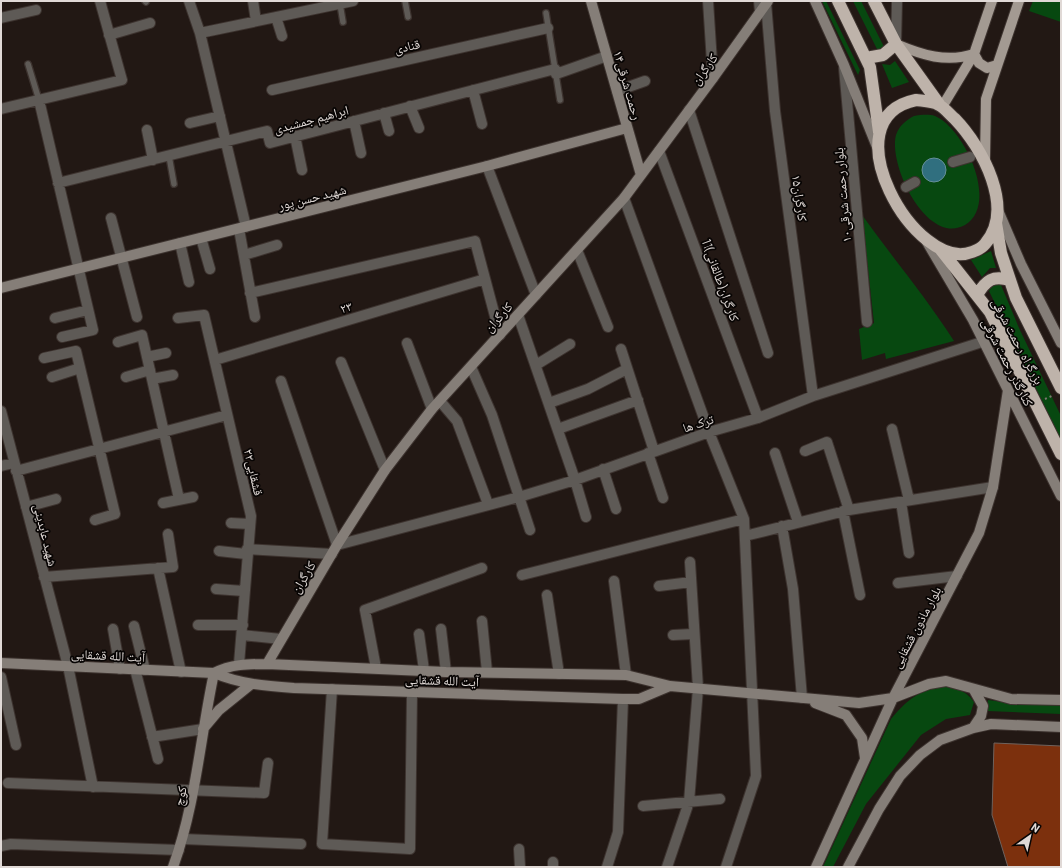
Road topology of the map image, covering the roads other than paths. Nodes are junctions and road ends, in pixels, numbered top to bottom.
1 (100, 1) edge
2 (189, 1) edge
3 (253, 1) edge
4 (405, 1) edge
5 (591, 1) edge
6 (708, 1) edge
7 (815, 1) edge
8 (838, 1) edge
9 (874, 1) edge
10 (897, 1) edge
11 (992, 1) edge
12 (1019, 1) edge
13 (348, 2) edge
14 (764, 2) edge
15 (36, 10) dead end
16 (546, 13) dead end
17 (276, 17) junction
18 (408, 17) dead end
19 (1, 18) edge
20 (256, 21) junction
21 (343, 22) dead end
22 (150, 24) dead end
23 (548, 28) junction
24 (200, 33) junction
25 (109, 35) junction
26 (282, 36) dead end
27 (896, 44) junction
28 (974, 54) junction
29 (607, 56) junction
30 (866, 58) junction
31 (28, 64) dead end
32 (844, 65) junction
33 (997, 65) junction
34 (555, 71) junction
35 (713, 78) junction
36 (645, 81) dead end
37 (272, 90) dead end
38 (473, 90) junction
39 (616, 90) junction
40 (39, 100) junction
41 (560, 100) dead end
42 (410, 106) junction
43 (940, 106) junction
44 (1, 110) edge
45 (689, 110) junction
46 (384, 113) junction
47 (220, 116) junction
48 (354, 121) junction
49 (190, 124) dead end
50 (482, 124) dead end
51 (419, 128) dead end
52 (627, 128) junction
53 (147, 130) dead end
54 (389, 131) dead end
55 (879, 133) junction
56 (295, 136) junction
57 (226, 142) junction
58 (877, 147) junction
59 (659, 151) junction
60 (361, 153) dead end
61 (169, 156) junction
62 (970, 157) dead end
63 (153, 160) junction
64 (985, 161) junction
65 (953, 162) dead end
66 (487, 166) junction
67 (302, 170) dead end
68 (641, 175) junction
69 (58, 183) junction
70 (174, 184) dead end
71 (624, 198) junction
72 (996, 206) junction
73 (111, 218) dead end
74 (996, 219) junction
75 (243, 228) junction
76 (201, 238) junction
77 (927, 242) junction
78 (180, 243) junction
79 (277, 245) dead end
80 (940, 249) junction
81 (577, 250) junction
82 (244, 255) junction
83 (122, 257) junction
84 (78, 268) junction
85 (210, 269) dead end
86 (485, 279) junction
87 (1010, 280) junction
88 (189, 282) dead end
89 (1, 288) edge
90 (250, 293) junction
91 (536, 295) junction
92 (977, 295) junction
93 (88, 310) junction
94 (518, 315) junction
95 (137, 317) dead end
96 (255, 317) dead end
97 (55, 318) dead end
98 (178, 318) dead end
99 (867, 322) dead end
100 (608, 327) dead end
101 (500, 335) junction
102 (62, 337) dead end
103 (118, 342) dead end
104 (982, 342) junction
105 (407, 343) dead end
106 (1061, 343) edge
107 (570, 344) dead end
108 (621, 349) dead end
109 (166, 353) dead end
110 (768, 353) dead end
111 (44, 358) dead end
112 (147, 358) junction
113 (214, 360) junction
114 (342, 362) dead end
115 (536, 365) junction
116 (471, 367) junction
117 (80, 368) junction
118 (627, 369) junction
119 (151, 375) junction
120 (173, 375) dead end
121 (52, 377) dead end
122 (126, 377) dead end
123 (281, 381) dead end
124 (1061, 388) edge
125 (1008, 390) junction
126 (813, 396) junction
127 (638, 400) junction
128 (440, 401) junction
129 (549, 403) junction
130 (432, 409) junction
131 (1, 411) edge
132 (227, 416) junction
133 (758, 418) junction
134 (558, 429) junction
135 (892, 429) dead end
136 (164, 432) junction
137 (709, 432) junction
138 (100, 449) junction
139 (805, 451) dead end
140 (651, 452) junction
141 (776, 453) dead end
142 (1061, 454) edge
143 (1, 466) edge
144 (15, 467) junction
145 (603, 469) junction
146 (385, 470) junction
147 (575, 480) junction
148 (993, 487) junction
149 (1061, 496) edge
150 (193, 497) dead end
151 (519, 497) junction
152 (56, 498) dead end
153 (664, 498) dead end
154 (179, 500) junction
155 (905, 501) junction
156 (163, 503) dead end
157 (488, 504) junction
158 (26, 507) junction
159 (616, 509) dead end
160 (846, 511) junction
161 (586, 517) dead end
162 (744, 519) junction
163 (95, 520) dead end
164 (798, 522) junction
165 (231, 523) dead end
166 (250, 524) junction
167 (782, 526) junction
168 (530, 530) dead end
169 (168, 534) dead end
170 (745, 536) junction
171 (334, 550) junction
172 (219, 551) dead end
173 (247, 552) junction
174 (909, 553) dead end
175 (690, 562) dead end
176 (158, 568) junction
177 (482, 568) dead end
178 (522, 575) dead end
179 (958, 576) junction
180 (44, 577) junction
181 (614, 581) dead end
182 (691, 582) junction
183 (898, 583) dead end
184 (659, 586) dead end
185 (216, 589) dead end
186 (244, 590) junction
187 (860, 595) dead end
188 (547, 596) dead end
189 (482, 622) dead end
190 (198, 625) dead end
191 (134, 626) dead end
192 (113, 629) dead end
193 (441, 629) dead end
194 (242, 630) junction
195 (419, 634) dead end
196 (693, 634) junction
197 (673, 635) dead end
198 (281, 639) junction
199 (1, 663) edge
200 (239, 664) junction
201 (267, 664) junction
202 (68, 666) junction
203 (376, 668) junction
204 (120, 669) junction
205 (140, 670) junction
206 (424, 670) junction
207 (181, 672) junction
208 (446, 672) junction
209 (487, 672) junction
210 (214, 673) junction
211 (559, 674) junction
212 (626, 675) junction
213 (1, 677) edge
214 (250, 684) junction
215 (670, 686) junction
216 (698, 688) junction
217 (332, 689) junction
218 (974, 690) junction
219 (412, 692) junction
220 (752, 693) junction
221 (802, 698) junction
222 (893, 698) junction
223 (623, 699) junction
224 (1061, 700) edge
225 (1061, 727) edge
226 (203, 728) junction
227 (973, 728) junction
228 (152, 737) junction
229 (16, 745) dead end
230 (865, 758) junction
231 (158, 759) dead end
232 (268, 763) dead end
233 (8, 783) dead end
234 (93, 786) junction
235 (195, 791) junction
236 (720, 799) dead end
237 (689, 802) junction
238 (643, 806) dead end
239 (183, 839) junction
240 (300, 844) dead end
241 (1, 846) edge
242 (518, 849) dead end
243 (179, 850) junction
244 (173, 867) edge
245 (520, 867) edge
246 (607, 867) edge
247 (667, 867) edge
248 (726, 867) edge
249 (816, 867) edge
250 (848, 867) edge

1 - 25 street
2 - 24 street
3 - 20 street
4 - 18 lane
5 - 29 street, ۱۴رحمت شرقی
6 - 35 street
7 - 32 street
8 - 30 highway
9 - 27 highway
10 - 27 street
11 - 28 main road
12 - 33 main road
13 - 17 street
13 - 21 lane
14 - 35 street, کارگران
14 - 126 street, ۱۵کارگران
15 - 19 street
16 - 23 lane
17 - 20 street
17 - 26 street
20 - 24 street
22 - 25 street
23 - 34 lane
23 - 37 street, قنادی
24 - 47 street
25 - 40 street
27 - 28 main road
27 - 30 highway
27 - 43 highway
28 - 33 main road
28 - 43 main road
29 - 34 street, ابراهیم جمشیدی
29 - 39 street, ۱۴رحمت شرقی
30 - 55 highway
31 - 40 lane
32 - 58 street
32 - 99 street, ۱۰بلوار رحمت شرقی
33 - 64 main road
34 - 38 street, ابراهیم جمشیدی
34 - 41 lane
35 - 45 street, کارگران
36 - 39 street
38 - 42 street, ابراهیم جمشیدی
38 - 50 street
39 - 52 street, ۱۴رحمت شرقی
40 - 44 street
40 - 69 street
42 - 46 street, ابراهیم جمشیدی
42 - 51 street
43 - 55 highway
43 - 64 highway
45 - 59 street, کارگران
45 - 110 street
46 - 48 street, ابراهیم جمشیدی
46 - 54 street
47 - 49 street
47 - 57 street
48 - 56 street, ابراهیم جمشیدی
48 - 60 street
52 - 66 street, شهید حسن پور
52 - 68 street, ۱۴رحمت شرقی
53 - 63 street
55 - 58 highway
56 - 57 street, ابراهیم جمشیدی
56 - 67 street
57 - 61 street, ابراهیم جمشیدی
57 - 75 street
58 - 77 highway
59 - 68 street, کارگران
59 - 133 street, 11کارگران(طالقانی)
61 - 63 street, ابراهیم جمشیدی
61 - 70 lane
62 - 65 street
63 - 69 street, ابراهیم جمشیدی
64 - 72 highway
66 - 75 street, شهید حسن پور
66 - 91 street
68 - 71 street, کارگران
69 - 84 street
71 - 81 street, کارگران
71 - 137 street
72 - 74 highway
72 - 106 street
73 - 83 street
74 - 80 highway
74 - 87 highway, بزرگراه رحمت شرقی
75 - 76 street, شهید حسن پور
75 - 82 street
76 - 78 street, شهید حسن پور
76 - 85 street
77 - 80 highway
77 - 104 street, کنارگذر رحمت شرقی
78 - 83 street, شهید حسن پور
78 - 88 street
79 - 82 street
80 - 92 highway, بزرگراه رحمت شرقی
81 - 91 street, کارگران
81 - 100 street
82 - 90 street
83 - 84 street, شهید حسن پور
83 - 95 street
84 - 89 street, شهید حسن پور
84 - 93 street
86 - 90 street
86 - 101 street
86 - 113 street, ۲۳
87 - 92 highway
87 - 124 highway, بزرگراه رحمت شرقی
90 - 96 street
91 - 94 street, کارگران
92 - 142 highway, بزرگراه رحمت شرقی
93 - 97 street
93 - 102 street
94 - 101 street, کارگران
94 - 115 street
98 - 113 street, ۲۲قشقایی
101 - 116 street, کارگران
103 - 112 street
104 - 125 street, کنارگذر رحمت شرقی
104 - 126 street, ترک ها
105 - 130 street
107 - 115 street
108 - 118 street
109 - 112 street
111 - 117 street
112 - 119 street
113 - 132 street, ۲۲قشقایی
114 - 146 street
115 - 129 street
116 - 128 street, کارگران
116 - 151 street
117 - 121 street
117 - 138 street
118 - 127 street
118 - 129 street
119 - 120 street
119 - 122 street
119 - 136 street
123 - 171 street
125 - 148 street, بلوار ماذون قشقایی
125 - 149 street, کنارگذر رحمت شرقی
126 - 133 street, ترک ها
127 - 134 street
127 - 140 street
128 - 130 street, کارگران
128 - 157 street
129 - 134 street
130 - 146 street, کارگران
131 - 144 street, شهید عابدینی
132 - 136 street
132 - 166 street, ۲۲قشقایی
133 - 137 street, ترک ها
134 - 147 street
135 - 155 street
136 - 138 street
136 - 154 street
137 - 140 street, ترک ها
137 - 162 street
138 - 144 street
138 - 163 street
139 - 160 street
140 - 145 street, ترک ها
140 - 153 street
141 - 164 street
143 - 144 street
144 - 158 street, شهید عابدینی
145 - 147 street, ترک ها
145 - 159 street
146 - 171 street, کارگران
147 - 151 street, ترک ها
147 - 161 street
148 - 155 street
148 - 179 street, بلوار ماذون قشقایی
150 - 154 street
151 - 157 street, ترک ها
151 - 168 street
152 - 158 street
154 - 156 street
155 - 160 street
155 - 174 street
157 - 171 street, ترک ها
158 - 180 street, شهید عابدینی
160 - 164 street
160 - 187 street
162 - 170 street
162 - 178 street
164 - 167 street
165 - 166 street
166 - 173 street, ۲۲قشقایی
167 - 170 street
167 - 221 street
169 - 176 street
170 - 220 street
171 - 173 street, ترک ها
171 - 198 street, کارگران
172 - 173 street, ترک ها
173 - 186 street, ۲۲قشقایی
175 - 182 street
176 - 180 street
176 - 207 street
177 - 203 street
179 - 183 street
179 - 222 street, بلوار ماذون قشقایی
180 - 202 street, شهید عابدینی
181 - 212 street
182 - 184 street
182 - 196 street
185 - 186 street
186 - 194 street, ۲۲قشقایی
188 - 211 street
189 - 209 street
190 - 194 street
191 - 205 street
192 - 204 street
193 - 208 street
194 - 198 street
194 - 200 street, ۲۲قشقایی
195 - 206 street
196 - 197 street
196 - 216 street
198 - 201 street, کارگران
199 - 202 street, آیت الله قشقایی
200 - 201 street, آیت الله قشقایی
200 - 210 street, آیت الله قشقایی
201 - 203 street, آیت الله قشقایی
202 - 204 street, آیت الله قشقایی
202 - 234 street, شهید عابدینی
203 - 206 street, آیت الله قشقایی
204 - 205 street, آیت الله قشقایی
205 - 207 street, آیت الله قشقایی
205 - 228 street
206 - 208 street, آیت الله قشقایی
207 - 210 street, آیت الله قشقایی
208 - 209 street, آیت الله قشقایی
209 - 211 street, آیت الله قشقایی
210 - 214 street, آیت الله قشقایی
210 - 226 street, کوچ
211 - 212 street, آیت الله قشقایی
212 - 215 street, آیت الله قشقایی
213 - 229 street
214 - 217 street, آیت الله قشقایی
214 - 226 street
215 - 216 street, آیت الله قشقایی
215 - 223 street, آیت الله قشقایی
216 - 220 street, آیت الله قشقایی
216 - 237 street
217 - 219 street, آیت الله قشقایی
217 - 219 street
218 - 222 street
218 - 224 street
218 - 227 street
219 - 223 street, آیت الله قشقایی
220 - 221 street, آیت الله قشقایی
220 - 248 street
221 - 222 street
221 - 230 street
222 - 230 street, بلوار ماذون قشقایی
223 - 246 street
225 - 227 street
226 - 228 street
226 - 235 street, کوچ
227 - 250 street
228 - 231 street
230 - 249 street, بلوار ماذون قشقایی
232 - 235 street
233 - 234 street
234 - 235 street
235 - 239 street, کوچ
236 - 237 street
237 - 238 street
237 - 247 street
239 - 240 street
239 - 243 street, کوچ
241 - 243 street
242 - 245 street
243 - 244 street, کوچ

